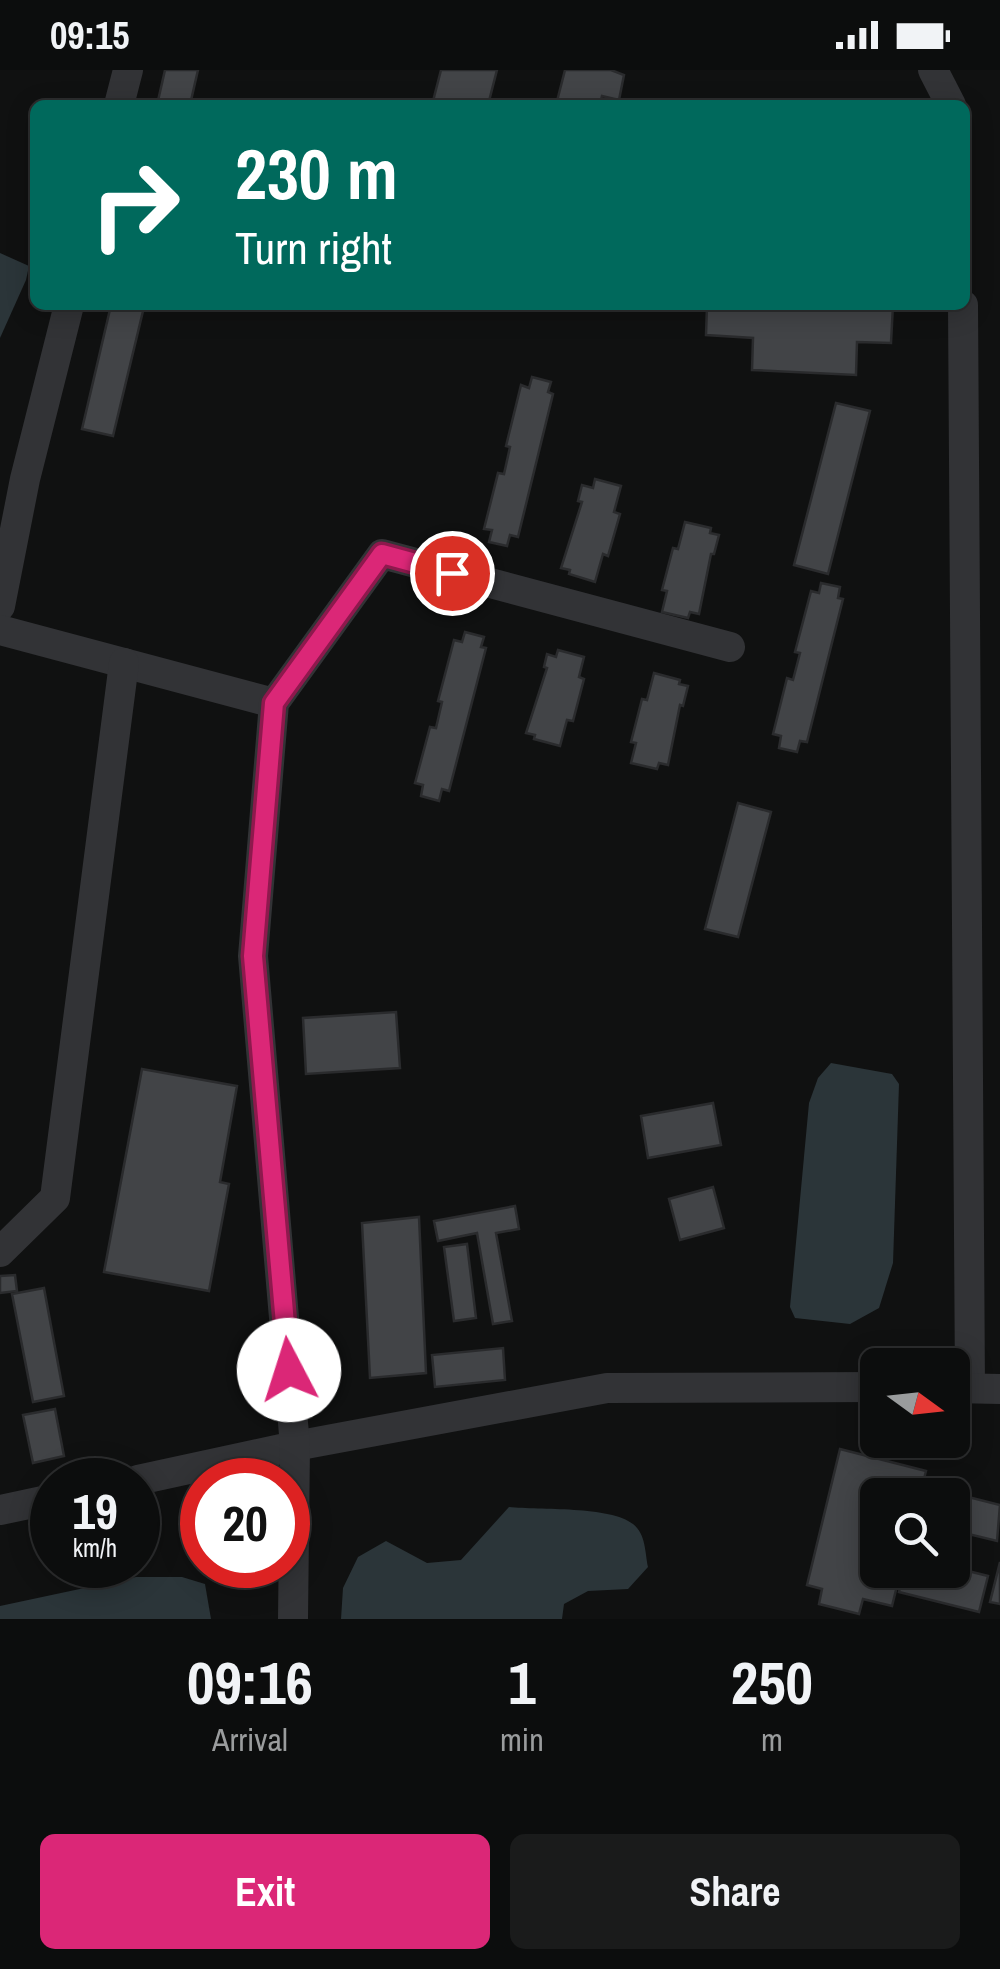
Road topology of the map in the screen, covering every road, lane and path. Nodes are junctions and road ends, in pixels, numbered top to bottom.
1 (128, 70) edge
2 (933, 70) edge
3 (121, 100) edge
4 (948, 100) edge
5 (68, 310) edge
6 (963, 310) edge
7 (0, 606) edge
8 (0, 630) edge
9 (730, 647) dead end
10 (124, 663) junction
11 (274, 703) junction
12 (0, 1252) edge
13 (860, 1387) edge
14 (974, 1388) edge
15 (295, 1446) junction
16 (160, 1475) edge
17 (30, 1504) edge
18 (0, 1510) edge
19 (293, 1619) edge

1 - 3 street
2 - 4 street
5 - 7 street
6 - 14 street
8 - 10 street
9 - 11 street
10 - 11 street
10 - 12 street
11 - 15 street
13 - 15 street
15 - 16 street
15 - 19 street
17 - 18 street

